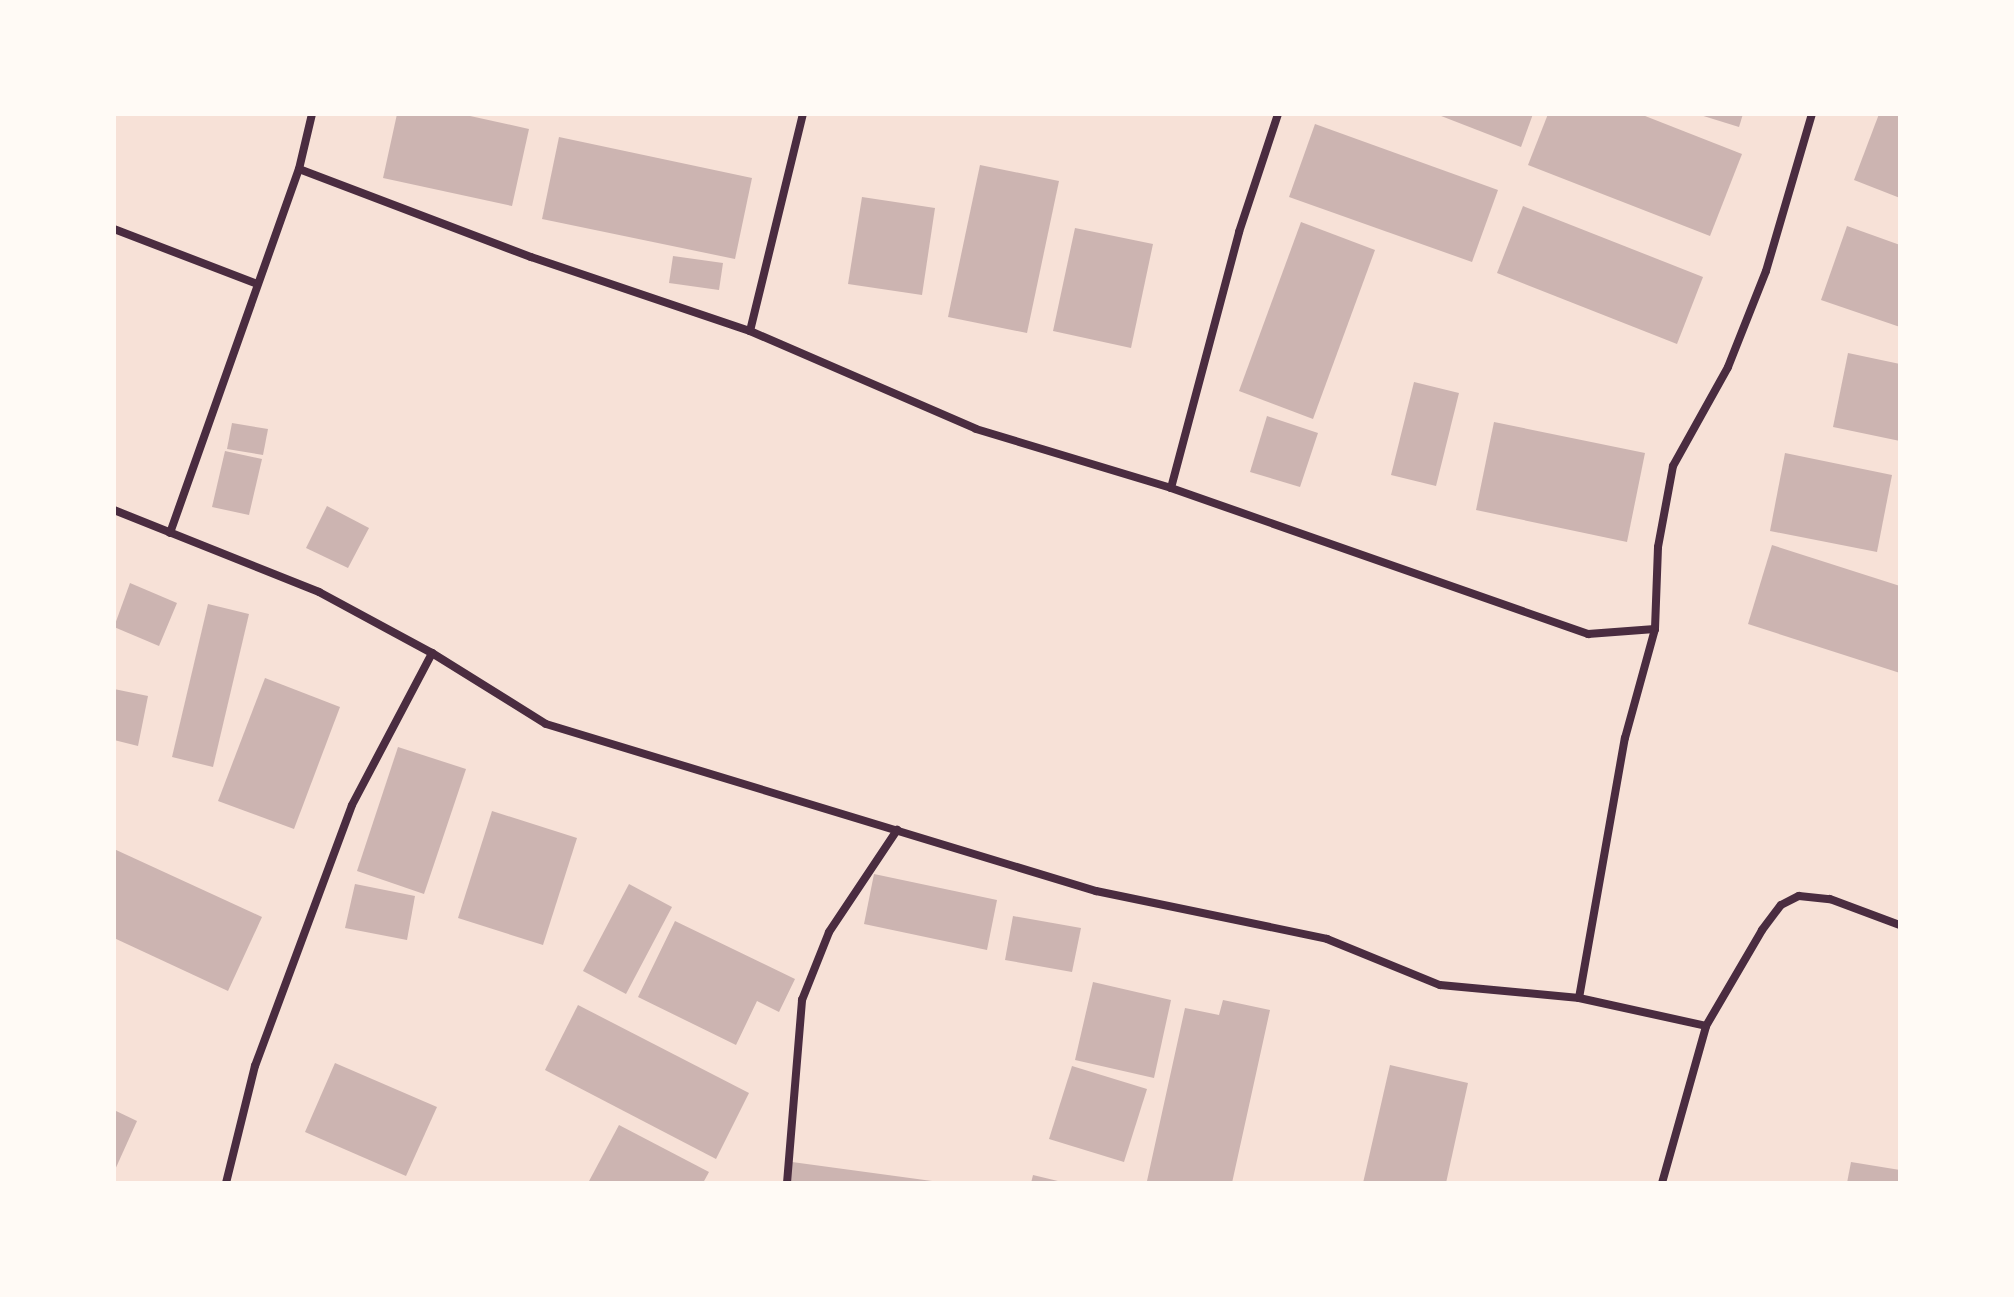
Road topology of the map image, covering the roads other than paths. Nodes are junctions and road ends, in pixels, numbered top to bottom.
1 (312, 114) edge
2 (803, 114) edge
3 (1278, 114) edge
4 (1812, 114) edge
5 (299, 169) junction
6 (114, 229) edge
7 (257, 284) junction
8 (750, 331) junction
9 (1171, 488) junction
10 (114, 510) edge
11 (170, 533) junction
12 (1655, 629) junction
13 (432, 653) junction
14 (897, 830) junction
15 (1900, 925) edge
16 (1579, 998) junction
17 (1706, 1026) junction
18 (226, 1183) edge
19 (787, 1183) edge
20 (1662, 1183) edge

1 - 5 street
2 - 8 street
3 - 9 street
4 - 12 street
5 - 7 street
5 - 8 street
6 - 7 street
7 - 11 street
8 - 9 street
9 - 12 street
10 - 11 street
11 - 13 street
12 - 16 street
13 - 14 street
13 - 18 street
14 - 16 street
14 - 19 street
15 - 17 street
16 - 17 street
17 - 20 street

